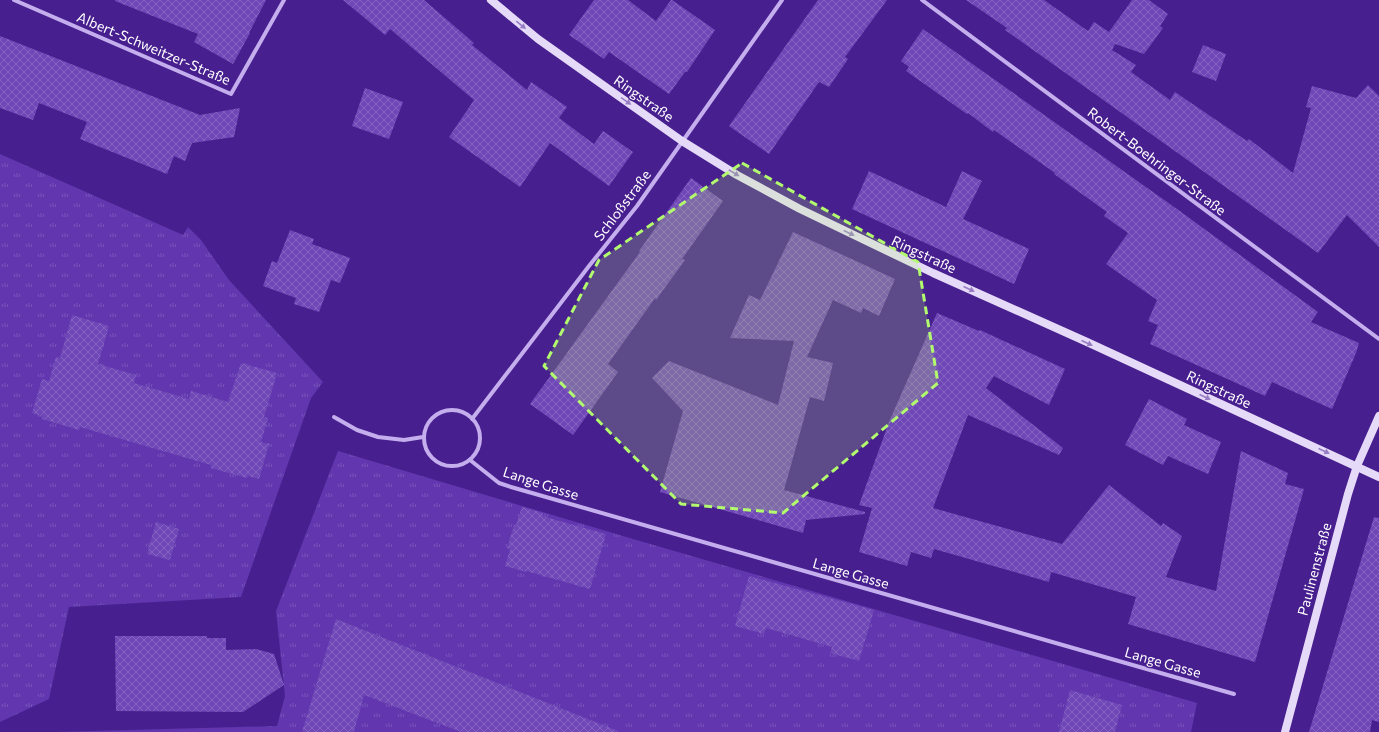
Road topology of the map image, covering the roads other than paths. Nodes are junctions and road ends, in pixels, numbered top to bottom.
1 (14, 0) edge
2 (284, 0) edge
3 (490, 0) edge
4 (782, 0) edge
5 (922, 0) edge
6 (682, 141) junction
7 (1379, 340) edge
8 (1379, 416) edge
9 (334, 417) dead end
10 (472, 419) junction
11 (423, 436) junction
12 (470, 460) junction
13 (1357, 466) junction
14 (1379, 477) edge
15 (1234, 694) dead end
16 (1285, 732) edge

1 - 2 street, Albert-Schweitzer-Straße
3 -> 6 street, Ringstraße
4 - 6 street, Schloßstraße
5 - 7 street, Robert-Boehringer-Straße
6 - 10 street, Schloßstraße
6 -> 13 street, Ringstraße
8 - 13 street, Paulinenstraße
9 - 11 street
10 - 11 street
10 - 12 street
11 - 12 street
12 - 15 street, Lange Gasse
13 - 14 street, Ringstraße
13 - 16 street, Paulinenstraße

